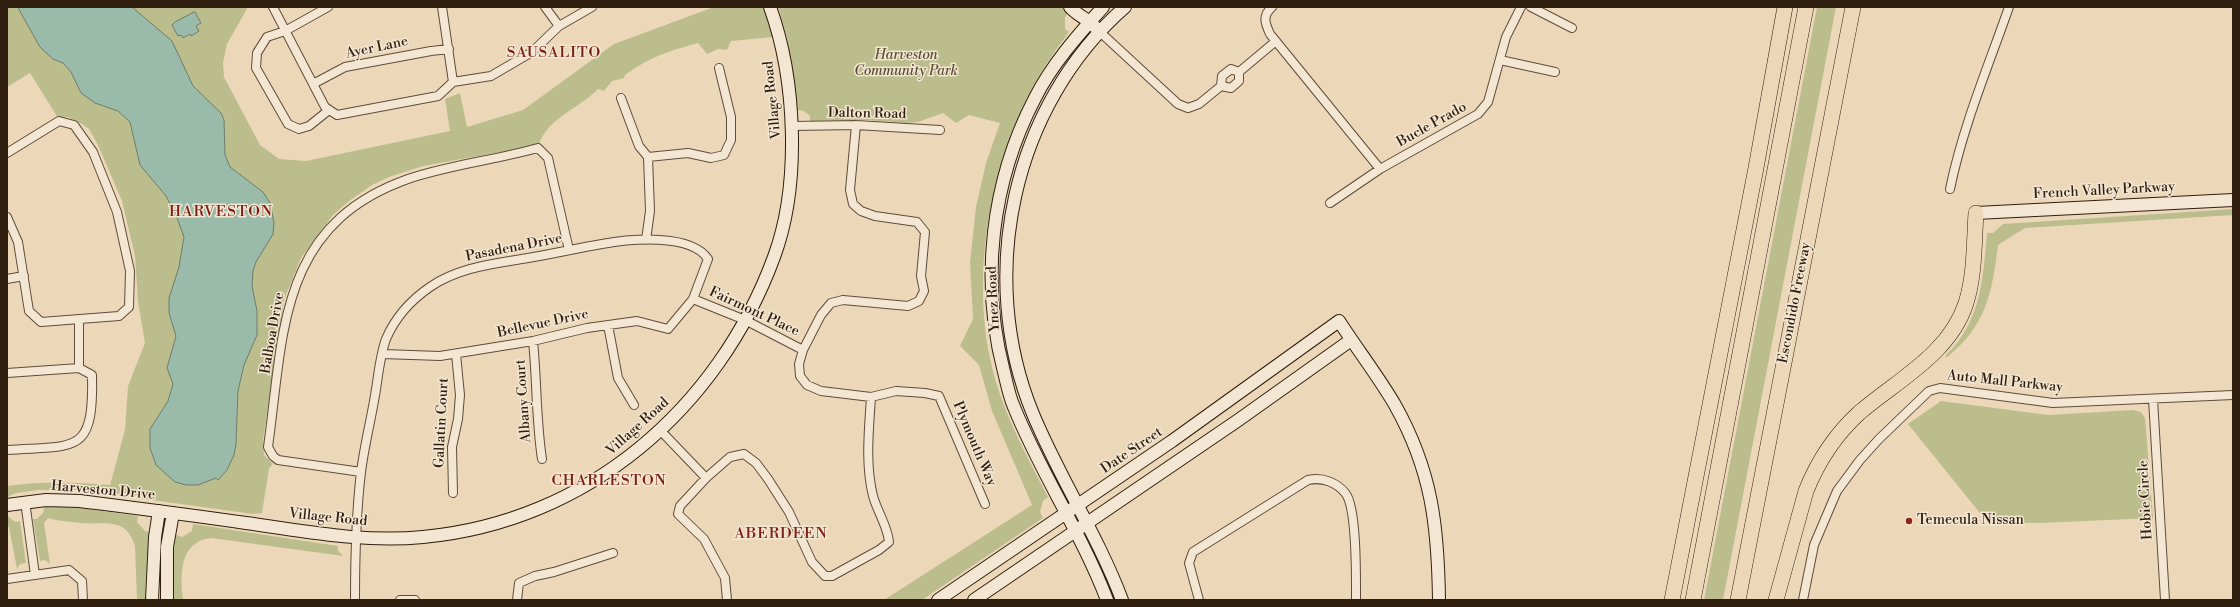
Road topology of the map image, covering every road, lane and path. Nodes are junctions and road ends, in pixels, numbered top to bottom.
1 (274, 7) edge
2 (328, 7) edge
3 (442, 7) edge
4 (545, 7) edge
5 (592, 7) edge
6 (770, 7) edge
7 (1070, 7) edge
8 (1085, 7) edge
9 (1104, 7) edge
10 (1125, 7) edge
11 (1272, 7) edge
12 (1521, 7) edge
13 (1531, 7) edge
14 (1784, 7) edge
15 (1806, 7) edge
16 (1853, 7) edge
17 (2009, 7) edge
18 (1090, 22) junction
19 (559, 26) junction
20 (1572, 28) dead end
21 (285, 31) junction
22 (1100, 32) junction
23 (1276, 41) junction
24 (449, 49) junction
25 (1500, 60) junction
26 (719, 68) dead end
27 (1239, 72) junction
28 (1555, 72) dead end
29 (453, 82) junction
30 (313, 84) junction
31 (1221, 86) junction
32 (621, 98) dead end
33 (329, 110) junction
34 (856, 125) junction
35 (793, 126) junction
36 (940, 130) dead end
37 (7, 153) edge
38 (648, 157) junction
39 (1380, 169) junction
40 (1950, 189) dead end
41 (2233, 200) edge
42 (1330, 203) dead end
43 (1976, 213) joint
44 (7, 217) edge
45 (646, 240) junction
46 (569, 250) junction
47 (24, 276) junction
48 (7, 280) edge
49 (693, 299) junction
50 (78, 319) junction
51 (745, 320) junction
52 (608, 325) junction
53 (1351, 340) junction
54 (533, 341) junction
55 (803, 350) junction
56 (383, 354) junction
57 (456, 354) junction
58 (79, 368) junction
59 (7, 373) edge
60 (2233, 395) edge
61 (870, 397) junction
62 (2153, 398) junction
63 (634, 405) dead end
64 (660, 430) junction
65 (7, 450) edge
66 (542, 459) dead end
67 (361, 472) junction
68 (706, 478) junction
69 (453, 493) dead end
70 (25, 501) junction
71 (985, 504) dead end
72 (7, 505) edge
73 (1078, 506) junction
74 (159, 511) junction
75 (173, 513) junction
76 (1065, 514) junction
77 (1087, 524) junction
78 (1074, 531) junction
79 (356, 538) junction
80 (613, 553) dead end
81 (35, 575) junction
82 (7, 579) edge
83 (83, 600) edge
84 (152, 600) edge
85 (167, 600) edge
86 (355, 600) edge
87 (400, 600) edge
88 (416, 600) edge
89 (517, 600) edge
90 (727, 600) edge
91 (938, 600) edge
92 (974, 600) edge
93 (1107, 600) edge
94 (1122, 600) edge
95 (1199, 600) edge
96 (1356, 600) edge
97 (1439, 600) edge
98 (1672, 600) edge
99 (1693, 600) edge
100 (1738, 600) edge
101 (1776, 600) edge
102 (1803, 600) edge
103 (2165, 600) edge

1 - 21 street
2 - 21 street
3 - 24 street
4 - 19 street
5 - 19 street
6 - 35 main road, Village Road
7 - 18 main road
8 - 18 main road
9 - 18 main road, Ynez Road
10 - 22 main road, Ynez Road
11 - 23 street
12 - 25 street, Bucle Prado
13 - 20 street
14 - 98 highway
15 - 99 highway
16 - 100 highway, Escondido Freeway
17 - 40 street
18 - 22 main road
18 - 76 main road, Ynez Road
19 - 29 street
21 - 30 street
21 - 33 street
22 - 31 street
22 - 73 main road, Ynez Road
23 - 27 street
23 - 39 street
24 - 29 street
24 - 30 street, Ayer Lane
25 - 28 street
25 - 39 street, Bucle Prado
26 - 38 street
27 - 31 street
27 - 31 street
29 - 33 street
30 - 33 street
32 - 38 street
34 - 35 street, Dalton Road
34 - 36 street, Dalton Road
34 - 55 street
35 - 51 main road, Village Road
37 - 50 street
38 - 45 street
39 - 42 street, Bucle Prado
41 - 43 main road, French Valley Parkway
43 - 101 highway
44 - 47 street
45 - 46 street, Pasadena Drive
45 - 49 street, Pasadena Drive
46 - 56 street, Pasadena Drive
46 - 67 street, Balboa Drive
47 - 48 street
47 - 50 street
49 - 51 street, Fairmont Place
49 - 52 street, Bellevue Drive
50 - 58 street
51 - 55 street, Fairmont Place
51 - 64 main road, Village Road
52 - 54 street, Bellevue Drive
52 - 63 street
53 - 73 main road, Date Street
53 - 77 main road
53 - 97 main road
54 - 57 street, Bellevue Drive
54 - 66 street, Albany Court
55 - 61 street, Plymouth Way
56 - 57 street, Bellevue Drive
56 - 67 street, Pasadena Drive
57 - 69 street, Gallatin Court
58 - 59 street
58 - 65 street
60 - 62 street, Auto Mall Parkway
61 - 68 street
61 - 71 street, Plymouth Way
62 - 102 street, Auto Mall Parkway
62 - 103 street, Hobie Circle
64 - 68 street
64 - 79 main road, Village Road
67 - 79 street, Pasadena Drive
68 - 90 street
70 - 72 main road, Harveston Drive
70 - 74 main road, Harveston Drive
70 - 81 street
73 - 76 main road, Date Street
73 - 77 main road, Ynez Road
74 - 75 main road, Harveston Drive
74 - 84 main road
75 - 79 main road, Village Road
75 - 85 main road
76 - 78 main road, Ynez Road
76 - 91 main road, Date Street
77 - 78 main road
77 - 94 main road, Ynez Road
78 - 92 main road
78 - 93 main road, Ynez Road
79 - 86 street, Pasadena Drive
80 - 89 street
81 - 82 street
81 - 83 street
87 - 88 street
95 - 96 street

